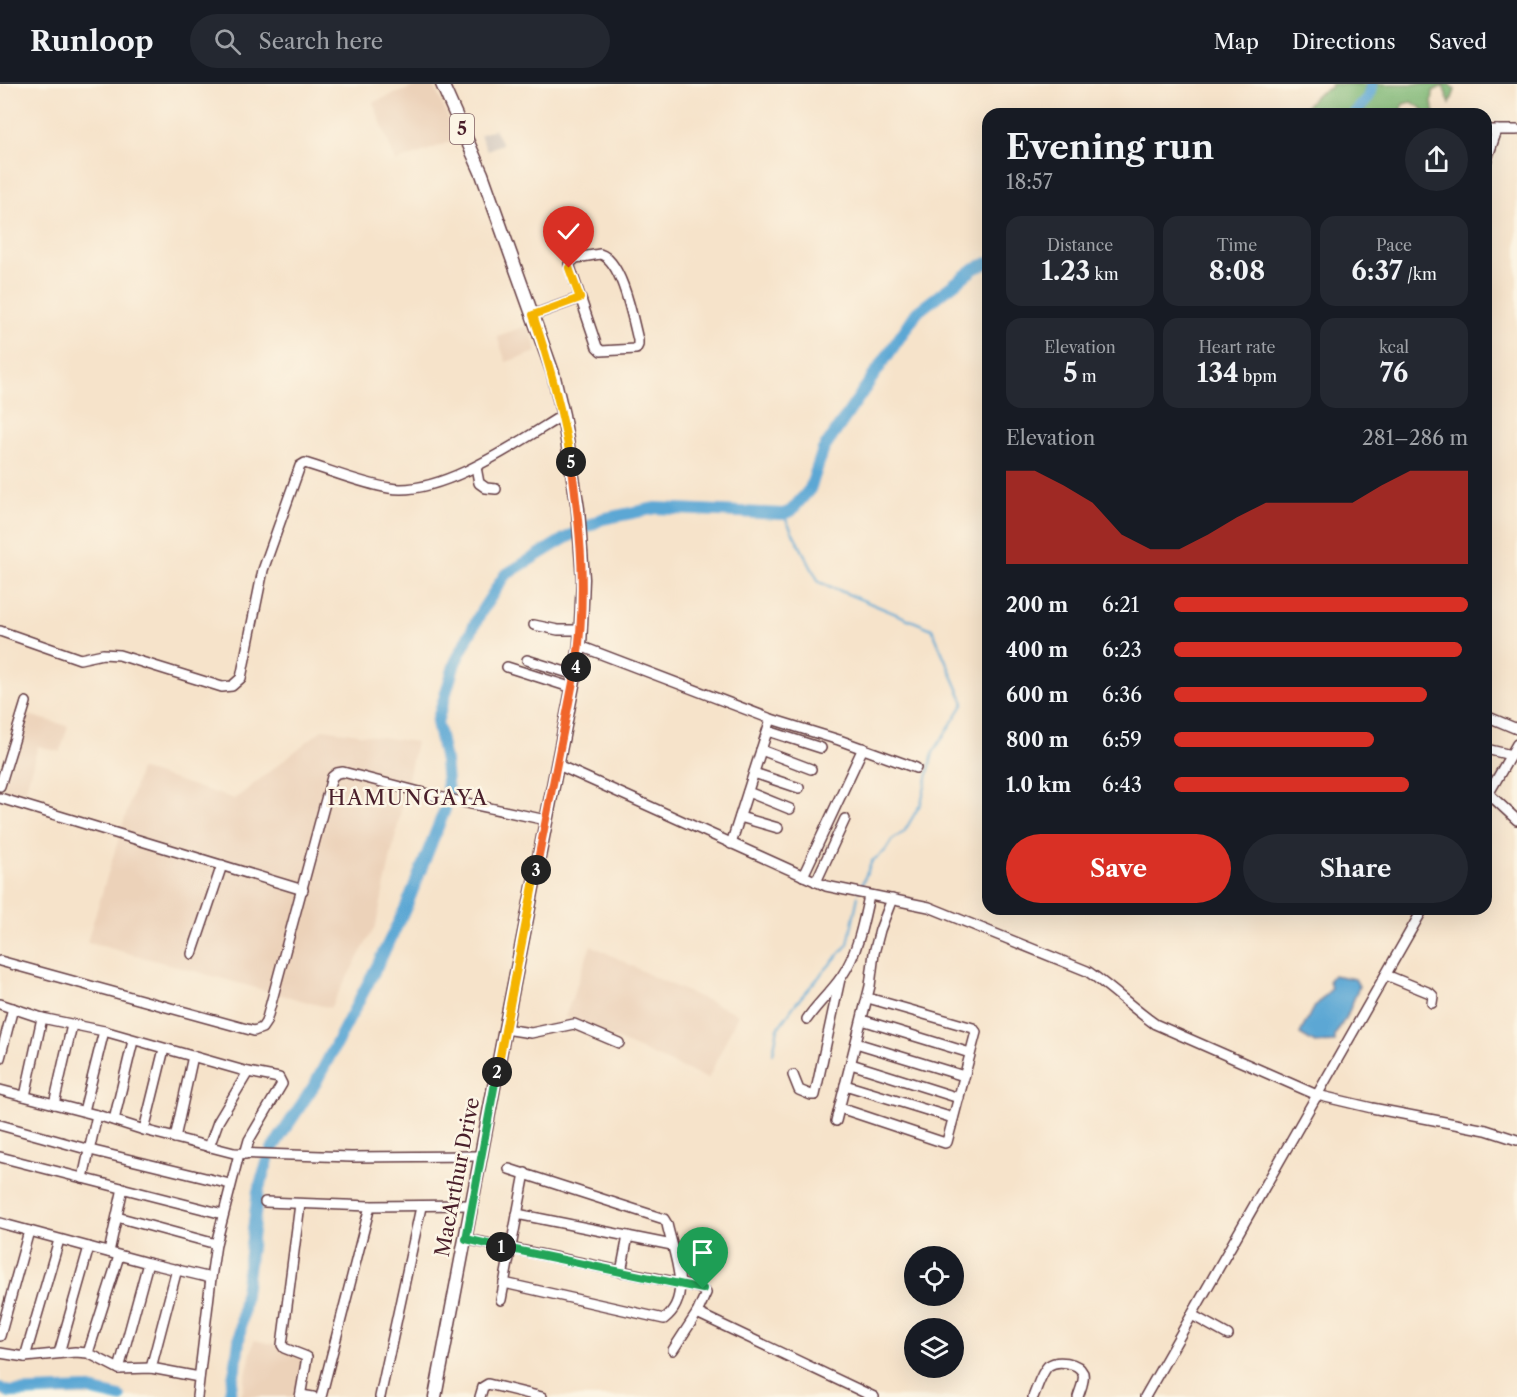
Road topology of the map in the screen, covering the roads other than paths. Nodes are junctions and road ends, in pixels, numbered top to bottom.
1 (442, 84) edge
2 (1492, 130) edge
3 (1497, 130) junction
4 (1517, 130) edge
5 (1492, 145) edge
6 (580, 298) junction
7 (533, 315) junction
8 (563, 415) junction
9 (476, 467) junction
10 (496, 489) dead end
11 (534, 625) dead end
12 (580, 630) junction
13 (0, 631) edge
14 (580, 646) junction
15 (527, 660) dead end
16 (507, 667) dead end
17 (575, 675) junction
18 (573, 688) junction
19 (26, 702) dead end
20 (771, 718) junction
21 (1492, 719) edge
22 (1517, 729) edge
23 (768, 731) junction
24 (1517, 744) edge
25 (821, 748) dead end
26 (863, 748) junction
27 (761, 750) junction
28 (1492, 750) edge
29 (1511, 755) junction
30 (558, 765) junction
31 (916, 768) dead end
32 (811, 769) dead end
33 (754, 774) junction
34 (0, 786) edge
35 (799, 788) dead end
36 (1492, 789) edge
37 (748, 792) junction
38 (0, 798) edge
39 (1492, 799) edge
40 (790, 809) dead end
41 (740, 816) junction
42 (845, 819) dead end
43 (546, 820) junction
44 (1517, 820) edge
45 (778, 828) dead end
46 (731, 844) junction
47 (222, 865) junction
48 (803, 876) junction
49 (816, 882) junction
50 (303, 890) junction
51 (867, 896) junction
52 (892, 899) junction
53 (1420, 915) edge
54 (192, 954) dead end
55 (0, 961) edge
56 (1386, 975) junction
57 (840, 979) junction
58 (868, 998) junction
59 (1432, 1003) dead end
60 (0, 1004) edge
61 (13, 1008) junction
62 (42, 1018) junction
63 (807, 1019) dead end
64 (862, 1020) junction
65 (72, 1024) junction
66 (505, 1029) junction
67 (104, 1031) junction
68 (133, 1041) junction
69 (619, 1043) dead end
70 (856, 1043) junction
71 (164, 1049) junction
72 (970, 1053) junction
73 (193, 1056) junction
74 (0, 1058) edge
75 (851, 1064) junction
76 (248, 1072) junction
77 (793, 1075) dead end
78 (964, 1076) junction
79 (846, 1085) junction
80 (0, 1090) edge
81 (1317, 1095) junction
82 (25, 1096) junction
83 (959, 1098) junction
84 (54, 1104) junction
85 (840, 1108) junction
86 (84, 1112) junction
87 (97, 1114) junction
88 (954, 1118) junction
89 (114, 1120) junction
90 (836, 1121) dead end
91 (0, 1125) edge
92 (144, 1130) junction
93 (175, 1138) junction
94 (1517, 1140) edge
95 (210, 1147) junction
96 (90, 1150) junction
97 (242, 1154) junction
98 (481, 1156) junction
99 (0, 1157) edge
100 (509, 1169) dead end
101 (525, 1173) junction
102 (83, 1178) junction
103 (230, 1184) junction
104 (123, 1188) junction
105 (265, 1202) dead end
106 (300, 1204) junction
107 (472, 1205) junction
108 (370, 1206) junction
109 (421, 1207) junction
110 (223, 1214) junction
111 (517, 1214) junction
112 (117, 1217) junction
113 (0, 1223) edge
114 (29, 1231) junction
115 (628, 1236) junction
116 (466, 1239) junction
117 (59, 1240) junction
118 (216, 1244) junction
119 (672, 1245) junction
120 (89, 1247) junction
121 (510, 1249) junction
122 (109, 1252) junction
123 (119, 1256) junction
124 (148, 1263) junction
125 (177, 1269) junction
126 (621, 1272) junction
127 (211, 1278) junction
128 (504, 1283) junction
129 (681, 1284) junction
130 (501, 1300) dead end
131 (697, 1313) junction
132 (1192, 1315) junction
133 (1228, 1335) dead end
134 (0, 1336) edge
135 (673, 1350) dead end
136 (0, 1353) edge
137 (59, 1353) junction
138 (88, 1353) junction
139 (25, 1357) junction
140 (151, 1368) junction
141 (119, 1369) junction
142 (199, 1377) junction
143 (300, 1396) edge
144 (197, 1397) edge
145 (313, 1397) edge
146 (321, 1397) edge
147 (380, 1397) edge
148 (435, 1397) edge
149 (480, 1397) edge
150 (542, 1397) edge
151 (874, 1397) edge
152 (1034, 1397) edge
153 (1078, 1397) edge
154 (1145, 1397) edge

1 - 7 main road, 5
2 - 3 street
3 - 4 street
3 - 5 street
6 - 6 street
6 - 7 street
7 - 8 main road, 5
8 - 9 street
8 - 12 main road, 5
9 - 10 street
9 - 13 street
11 - 12 street
12 - 14 main road, 5
14 - 17 main road, MacArthur Drive / 5
14 - 20 street
15 - 17 street
16 - 18 street
17 - 18 main road, MacArthur Drive / 5
18 - 30 main road, MacArthur Drive / 5
19 - 34 street
20 - 23 street
20 - 26 street
21 - 22 street
23 - 25 street
23 - 27 street
24 - 29 street
26 - 31 street
26 - 48 street
27 - 32 street
27 - 33 street
28 - 29 street
29 - 36 street
30 - 43 main road, MacArthur Drive / 5
30 - 46 street
33 - 35 street
33 - 37 street
37 - 40 street
37 - 41 street
38 - 47 street
39 - 44 street
41 - 45 street
41 - 46 street
42 - 49 street
43 - 50 street
43 - 66 main road, MacArthur Drive / 5
46 - 48 street
47 - 50 street
47 - 54 street
48 - 49 street
49 - 51 street
50 - 55 street
51 - 52 street
51 - 57 street
52 - 58 street
52 - 81 street
53 - 56 street
56 - 59 street
56 - 81 street
57 - 63 street
57 - 77 street
58 - 64 street
58 - 72 street
60 - 61 street
61 - 62 street
61 - 74 street
62 - 65 street
62 - 82 street
64 - 70 street
64 - 72 street
65 - 67 street
65 - 84 street
66 - 69 street
66 - 98 main road, MacArthur Drive / 5
67 - 68 street
67 - 86 street
68 - 71 street
68 - 89 street
70 - 75 street
70 - 78 street
71 - 73 street
71 - 92 street
72 - 78 street
73 - 76 street
73 - 93 street
75 - 79 street
75 - 83 street
76 - 95 street
76 - 97 street
78 - 83 street
79 - 85 street
79 - 88 street
80 - 82 street
81 - 94 street
81 - 132 street
82 - 84 street
83 - 88 street
84 - 86 street
85 - 88 street
85 - 90 street
86 - 87 street
87 - 89 street
87 - 96 street
89 - 92 street
91 - 96 street
92 - 93 street
93 - 95 street
95 - 97 street
96 - 102 street
96 - 103 street
97 - 98 street
97 - 103 street
98 - 107 main road, MacArthur Drive / 5
99 - 102 street
100 - 101 street
101 - 111 street
101 - 119 street
102 - 104 street
103 - 110 street
104 - 110 street
104 - 112 street
105 - 106 street
106 - 108 street
106 - 143 street
107 - 109 street
107 - 116 main road, MacArthur Drive / 5
108 - 109 street
108 - 146 street
109 - 147 street
110 - 118 street
111 - 115 street
111 - 121 street
112 - 118 street
112 - 122 street
113 - 114 street
114 - 117 street
114 - 134 street
115 - 119 street
115 - 126 street
116 - 121 street
116 - 148 main road, MacArthur Drive / 5
117 - 120 street
117 - 139 street
118 - 127 street
119 - 129 street
120 - 122 street
120 - 137 street
121 - 126 street
121 - 128 street
122 - 123 street
123 - 124 street
123 - 138 street
124 - 125 street
124 - 141 street
125 - 127 street
125 - 140 street
126 - 129 street
127 - 142 street
128 - 129 street
128 - 130 street
129 - 131 street
131 - 135 street
131 - 151 street
132 - 133 street
132 - 154 street
136 - 139 street
137 - 138 street
137 - 139 street
138 - 141 street
140 - 141 street
140 - 142 street
142 - 144 street
143 - 145 street
149 - 150 street
152 - 153 street

